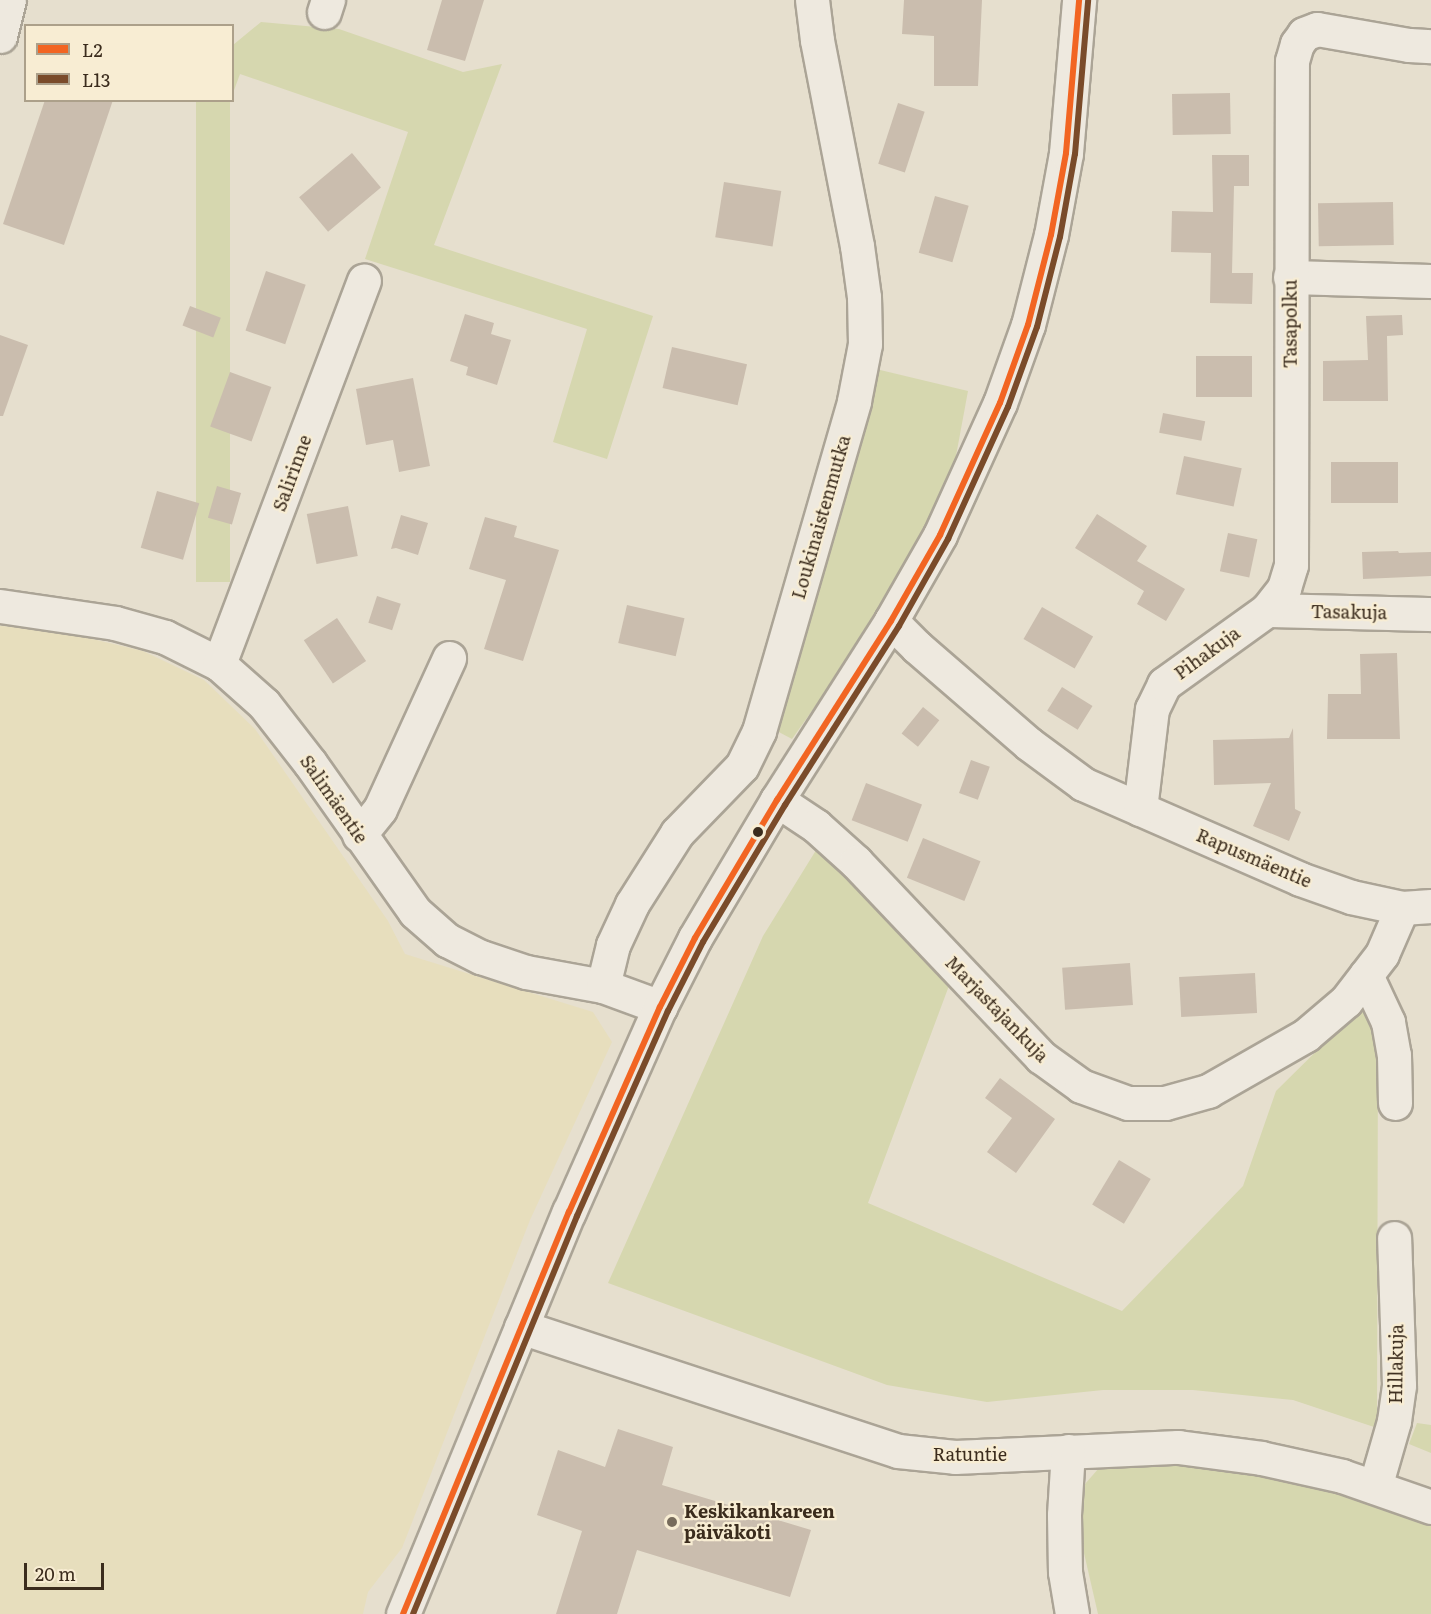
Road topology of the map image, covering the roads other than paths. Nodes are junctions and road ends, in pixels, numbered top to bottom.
1 (9, 0) edge
2 (812, 0) edge
3 (1079, 0) edge
4 (0, 36) edge
5 (1431, 46) edge
6 (1290, 278) junction
7 (364, 281) dead end
8 (1431, 281) edge
9 (0, 606) edge
10 (1267, 610) junction
11 (1431, 614) edge
12 (891, 621) junction
13 (449, 658) dead end
14 (219, 664) junction
15 (777, 800) junction
16 (1140, 810) junction
17 (359, 836) junction
18 (1416, 907) edge
19 (1366, 975) junction
20 (603, 986) junction
21 (660, 1007) junction
22 (1395, 1103) dead end
23 (1395, 1238) dead end
24 (521, 1327) junction
25 (1068, 1451) junction
26 (1375, 1487) junction
27 (1431, 1507) edge
28 (403, 1614) edge
29 (1072, 1614) edge

1 - 4 street
2 - 20 street, Loukinaistenmutka
3 - 12 street
5 - 6 street, Tasapolku
6 - 8 street
6 - 10 street, Tasapolku
7 - 14 street, Salirinne
9 - 14 street, Salimäentie
10 - 11 street, Tasakuja
10 - 16 street, Pihakuja
12 - 15 street
12 - 16 street, Rapusmäentie
13 - 17 street
14 - 17 street, Salimäentie
15 - 19 street, Marjastajankuja
15 - 21 street
16 - 18 street, Rapusmäentie
17 - 20 street, Salimäentie
18 - 19 street, Marjastajankuja
19 - 22 street
20 - 21 street, Salimäentie
21 - 24 street
23 - 26 street, Hillakuja
24 - 25 street, Ratuntie
24 - 28 street
25 - 26 street, Ratuntie
25 - 29 street
26 - 27 street, Ratuntie

